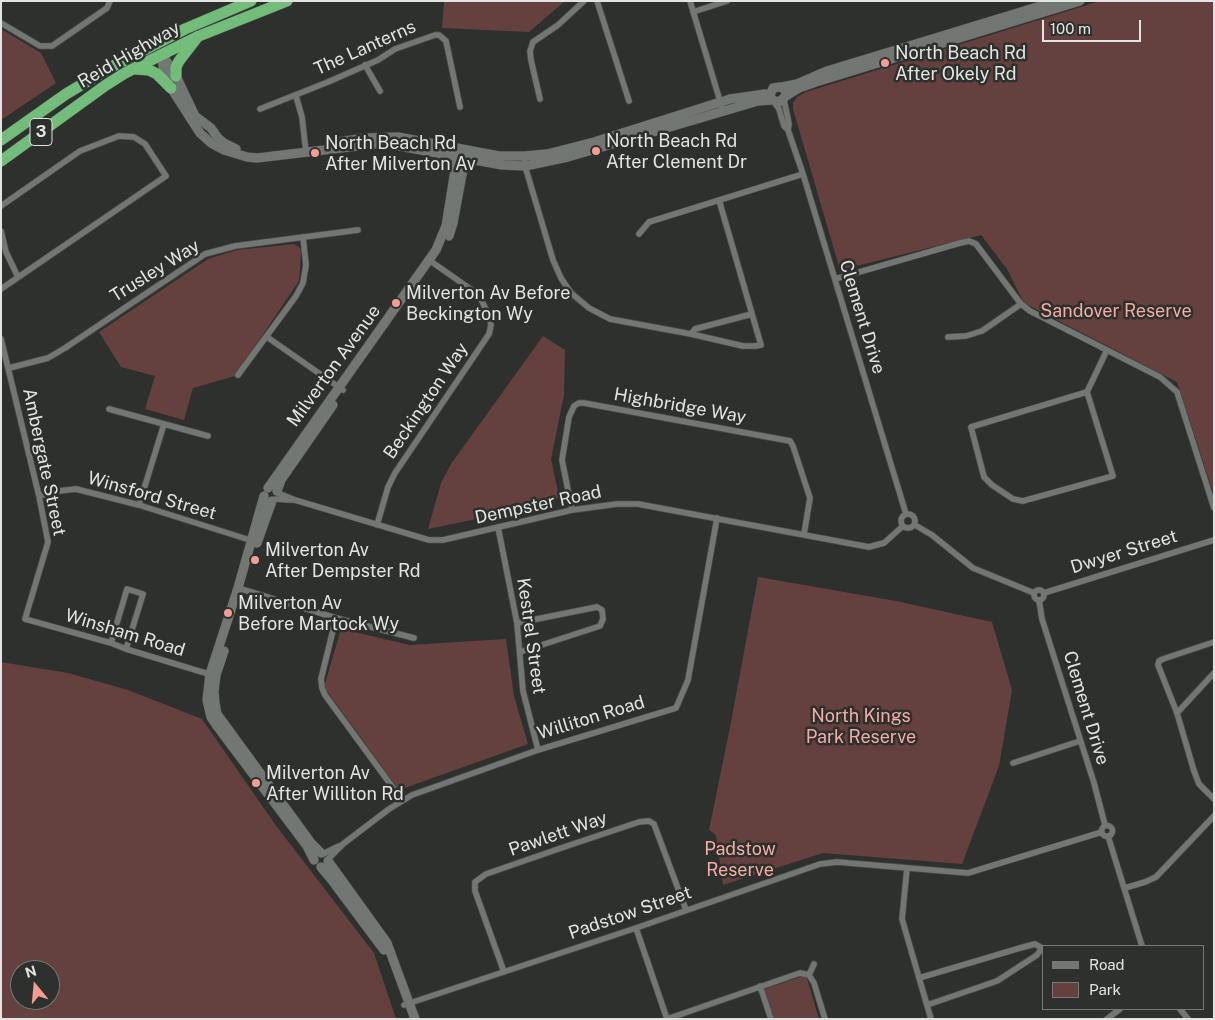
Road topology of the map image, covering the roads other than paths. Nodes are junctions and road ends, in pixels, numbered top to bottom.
1 (110, 1) edge
2 (251, 1) edge
3 (287, 1) edge
4 (584, 1) edge
5 (597, 1) edge
6 (690, 1) edge
7 (727, 1) edge
8 (1057, 1) edge
9 (1080, 1) edge
10 (694, 12) junction
11 (1, 23) edge
12 (184, 29) junction
13 (199, 36) junction
14 (161, 54) junction
15 (365, 65) junction
16 (113, 66) junction
17 (133, 69) junction
18 (176, 76) junction
19 (171, 88) junction
20 (380, 91) dead end
21 (296, 96) junction
22 (780, 97) junction
23 (540, 99) dead end
24 (629, 101) dead end
25 (722, 106) junction
26 (460, 107) dead end
27 (260, 108) dead end
28 (788, 130) junction
29 (1, 140) edge
30 (305, 149) junction
31 (462, 154) junction
32 (1, 161) edge
33 (524, 161) junction
34 (803, 174) junction
35 (718, 200) junction
36 (1, 206) edge
37 (358, 230) dead end
38 (1, 231) edge
39 (638, 234) dead end
40 (303, 238) junction
41 (432, 262) junction
42 (18, 277) junction
43 (835, 279) junction
44 (1, 288) edge
45 (1021, 304) junction
46 (752, 314) junction
47 (691, 334) junction
48 (267, 337) junction
49 (948, 337) dead end
50 (1, 339) edge
51 (1107, 350) junction
52 (9, 368) junction
53 (238, 375) dead end
54 (341, 388) junction
55 (1087, 392) junction
56 (109, 409) dead end
57 (164, 424) junction
58 (208, 436) dead end
59 (273, 495) junction
60 (39, 496) junction
61 (139, 505) junction
62 (1214, 508) edge
63 (572, 510) junction
64 (906, 514) junction
65 (718, 518) junction
66 (377, 525) junction
67 (914, 525) junction
68 (903, 526) junction
69 (498, 527) junction
70 (804, 534) junction
71 (1214, 540) edge
72 (254, 541) junction
73 (241, 589) junction
74 (1034, 593) junction
75 (1044, 593) junction
76 (1039, 600) junction
77 (336, 618) junction
78 (25, 619) joint
79 (517, 623) junction
80 (414, 638) dead end
81 (1214, 642) edge
82 (111, 643) junction
83 (126, 649) junction
84 (520, 652) junction
85 (1214, 673) edge
86 (213, 675) junction
87 (1177, 713) junction
88 (1080, 740) junction
89 (538, 750) junction
90 (1012, 763) dead end
91 (1214, 799) edge
92 (402, 800) junction
93 (1214, 816) edge
94 (1105, 825) junction
95 (1102, 832) junction
96 (1108, 836) junction
97 (323, 859) junction
98 (907, 868) junction
99 (1125, 888) junction
100 (686, 910) junction
101 (636, 928) junction
102 (1142, 945) edge
103 (814, 964) dead end
104 (504, 972) junction
105 (809, 974) junction
106 (919, 978) junction
107 (760, 986) junction
108 (407, 1004) junction
109 (927, 1005) junction
110 (1119, 1010) edge
111 (409, 1019) edge
112 (415, 1019) edge
113 (667, 1019) edge
114 (771, 1019) edge
115 (825, 1019) edge
116 (931, 1019) edge
117 (1107, 1019) edge

1 - 11 street
2 - 12 highway, Reid Highway / 3
3 - 13 highway, Reid Highway / 3
4 - 23 street
5 - 24 street
6 - 10 street
7 - 10 street
8 - 22 main road
9 - 22 main road
10 - 25 street
12 - 14 highway
12 - 16 highway, Reid Highway / 3
13 - 14 highway, Reid Highway / 3
13 - 18 highway
14 - 16 highway
14 - 17 highway, Reid Highway / 3
14 - 18 main road
14 - 19 main road
15 - 20 street
15 - 21 street, The Lanterns
15 - 26 street, The Lanterns
16 - 29 highway, Reid Highway / 3
17 - 19 highway
17 - 32 highway, Reid Highway / 3
18 - 30 main road
19 - 30 main road
21 - 27 street, The Lanterns
21 - 30 street
22 - 25 main road
22 - 25 main road
22 - 28 street, Clement Drive
22 - 28 street, Clement Drive
25 - 33 main road
28 - 34 street, Clement Drive
30 - 31 main road
31 - 33 main road
31 - 41 main road, Milverton Avenue
33 - 47 street
34 - 35 street
34 - 43 street, Clement Drive
35 - 39 street
35 - 46 street
36 - 42 street
37 - 40 street, Trusley Way
38 - 42 street
40 - 48 street
40 - 52 street, Trusley Way
41 - 54 main road, Milverton Avenue
41 - 66 street, Beckington Way
42 - 44 street
43 - 45 street
43 - 64 street, Clement Drive
45 - 49 street
45 - 51 street
46 - 47 street
46 - 47 street
48 - 53 street
48 - 54 street
50 - 52 street, Ambergate Street
51 - 55 street
51 - 62 street
52 - 60 street, Ambergate Street
54 - 59 main road, Milverton Avenue
55 - 55 street
56 - 57 street
57 - 58 street
57 - 61 street
59 - 66 street, Dempster Road
59 - 72 main road, Milverton Avenue
60 - 61 street, Winsford Street
60 - 78 street, Ambergate Street
61 - 72 street, Winsford Street
63 - 65 street, Dempster Road
63 - 69 street, Dempster Road
63 - 70 street, Highbridge Way
64 - 67 street, Clement Drive
64 - 68 street
65 - 70 street, Dempster Road
65 - 89 street, Williton Road
66 - 69 street, Dempster Road
67 - 68 street
67 - 74 street, Clement Drive
68 - 70 street, Dempster Road
69 - 79 street, Kestrel Street
71 - 75 street, Dwyer Street
72 - 73 main road, Milverton Avenue
73 - 77 street
73 - 86 main road, Milverton Avenue
74 - 75 street
74 - 76 street
75 - 76 street
76 - 88 street, Clement Drive
77 - 80 street
77 - 92 street
78 - 82 street, Winsham Road
79 - 84 street, Kestrel Street
79 - 84 street
81 - 87 street
82 - 83 street, Winsham Road
82 - 83 street
83 - 86 street, Winsham Road
84 - 89 street, Kestrel Street
85 - 87 street
86 - 97 main road, Milverton Avenue
87 - 91 street
88 - 90 street
88 - 94 street, Clement Drive
89 - 92 street, Williton Road
92 - 97 street, Williton Road
93 - 99 street
94 - 95 street
94 - 96 street
95 - 96 street
95 - 98 street, Padstow Street
96 - 99 street
97 - 108 main road, Milverton Avenue
98 - 100 street, Padstow Street
98 - 106 street
99 - 102 street
100 - 101 street, Padstow Street
100 - 104 street, Pawlett Way
101 - 104 street, Padstow Street
101 - 113 street
103 - 105 street
104 - 108 street, Padstow Street
105 - 107 street
105 - 115 street
106 - 109 street
106 - 109 street
107 - 113 street
107 - 114 street
108 - 111 main road, Milverton Avenue
108 - 112 main road, Milverton Avenue
109 - 116 street
110 - 117 street

